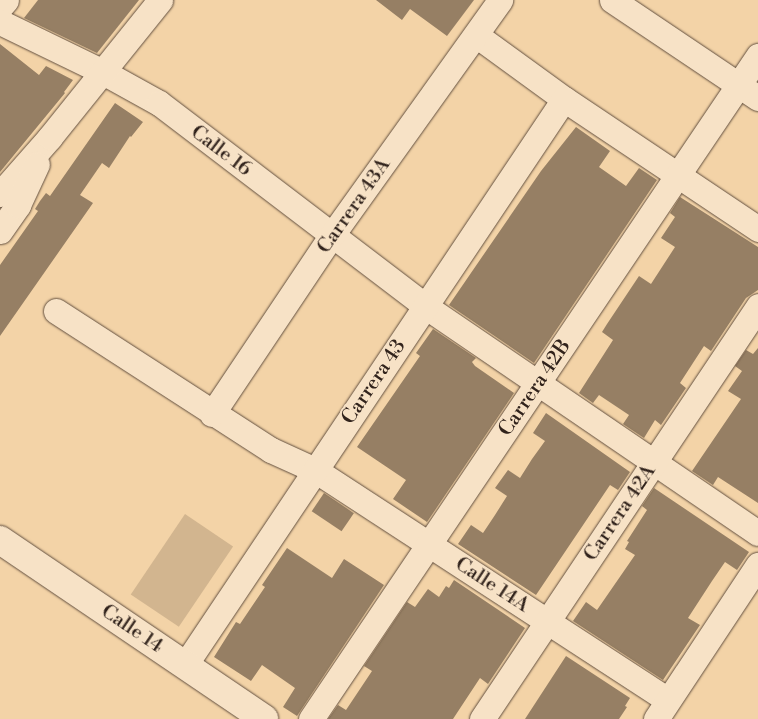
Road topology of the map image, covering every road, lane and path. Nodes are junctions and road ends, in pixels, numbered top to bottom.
1 (6, 0) edge
2 (160, 0) edge
3 (500, 0) edge
4 (612, 0) edge
5 (0, 7) edge
6 (0, 22) edge
7 (476, 35) junction
8 (758, 56) edge
9 (103, 72) junction
10 (748, 92) edge
11 (564, 99) junction
12 (50, 137) junction
13 (679, 174) junction
14 (0, 194) edge
15 (758, 229) edge
16 (0, 231) edge
17 (332, 235) junction
18 (425, 306) junction
19 (758, 306) edge
20 (56, 311) dead end
21 (537, 384) junction
22 (212, 414) junction
23 (654, 463) junction
24 (316, 470) junction
25 (758, 533) edge
26 (0, 540) edge
27 (429, 544) junction
28 (758, 565) edge
29 (546, 621) junction
30 (184, 665) junction
31 (662, 710) edge
32 (264, 719) edge
33 (311, 719) edge
34 (482, 719) edge

1 - 5 street
2 - 9 street
3 - 7 street, Carrera 43A
4 - 10 street
6 - 9 street, Calle 16
7 - 11 street
7 - 17 street, Carrera 43A
8 - 10 street, Carrera 42B
9 - 12 street
9 - 17 street, Calle 16
10 - 13 street, Carrera 42B
11 - 13 street
11 - 18 street, Carrera 43
12 - 14 street
12 - 16 street
13 - 15 street
13 - 21 street, Carrera 42B
17 - 18 street, Calle 16
17 - 22 street, Carrera 43A
18 - 21 street, Calle 16
18 - 24 street, Carrera 43
19 - 23 street, Carrera 42A
20 - 22 street, Calle 14A
21 - 23 street, Calle 16
21 - 27 street, Carrera 42B
22 - 24 street, Calle 14A
23 - 25 street, Calle 16
23 - 29 street, Carrera 42A
24 - 27 street, Calle 14A
24 - 30 street, Carrera 43
26 - 30 street, Calle 14
27 - 29 street, Calle 14A
27 - 33 street, Carrera 42B
28 - 31 street
29 - 31 street, Calle 14A
29 - 34 street, Carrera 42A
30 - 32 street, Calle 14

